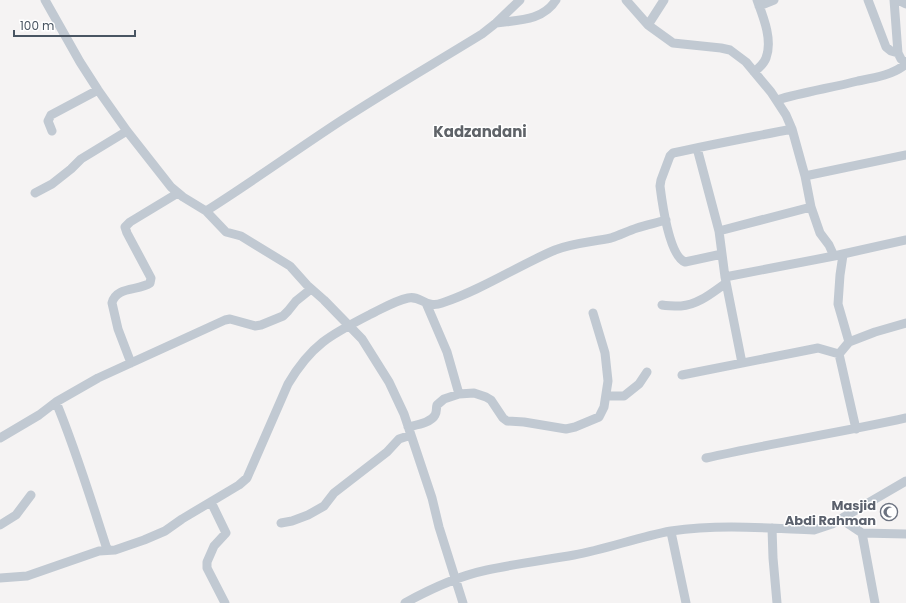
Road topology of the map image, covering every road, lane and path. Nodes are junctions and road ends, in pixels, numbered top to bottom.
1 (45, 0) edge
2 (520, 0) edge
3 (556, 0) edge
4 (626, 0) edge
5 (664, 0) edge
6 (774, 0) edge
7 (868, 0) edge
8 (894, 0) edge
9 (898, 0) edge
10 (758, 3) edge
11 (906, 4) edge
12 (496, 23) junction
13 (648, 25) junction
14 (906, 34) edge
15 (897, 41) junction
16 (898, 53) junction
17 (906, 63) edge
18 (754, 72) junction
19 (98, 90) junction
20 (777, 100) junction
21 (792, 129) junction
22 (52, 131) dead end
23 (126, 131) junction
24 (697, 148) junction
25 (906, 155) edge
26 (805, 176) junction
27 (35, 192) dead end
28 (178, 193) junction
29 (811, 207) junction
30 (206, 211) junction
31 (666, 220) junction
32 (719, 231) junction
33 (906, 240) edge
34 (722, 254) junction
35 (838, 256) junction
36 (726, 280) junction
37 (311, 289) junction
38 (426, 303) junction
39 (662, 306) dead end
40 (593, 313) dead end
41 (906, 323) edge
42 (348, 325) junction
43 (849, 342) junction
44 (839, 354) junction
45 (131, 363) junction
46 (742, 363) junction
47 (647, 372) dead end
48 (682, 375) dead end
49 (459, 394) junction
50 (607, 396) junction
51 (56, 402) junction
52 (906, 418) edge
53 (856, 429) junction
54 (409, 431) junction
55 (0, 438) edge
56 (706, 458) dead end
57 (906, 481) edge
58 (31, 495) dead end
59 (211, 502) junction
60 (841, 519) junction
61 (281, 523) dead end
62 (0, 525) edge
63 (772, 528) junction
64 (671, 532) junction
65 (862, 532) junction
66 (906, 534) edge
67 (106, 550) junction
68 (0, 578) edge
69 (456, 580) junction
70 (225, 603) edge
71 (405, 603) edge
72 (463, 603) edge
73 (686, 603) edge
74 (777, 603) edge
75 (875, 603) edge

1 - 19 street
2 - 12 street
3 - 12 street
4 - 13 street
5 - 13 street
6 - 10 street
7 - 16 street
8 - 15 street
9 - 11 street
10 - 18 street
12 - 30 street
13 - 18 street
14 - 15 street
15 - 16 street
16 - 17 street
17 - 20 street
18 - 20 street
19 - 22 street
19 - 23 street
20 - 21 street
21 - 24 street
21 - 26 street
23 - 27 street
23 - 28 street
24 - 31 street
24 - 32 street
25 - 26 street
26 - 29 street
28 - 30 street
28 - 45 street
29 - 32 street
29 - 35 street
30 - 37 street
31 - 34 street
31 - 38 street
32 - 34 street
33 - 35 street
34 - 36 street
35 - 36 street
35 - 43 street
36 - 39 street
36 - 46 street
37 - 42 street
37 - 45 street
38 - 42 street
38 - 49 street
40 - 50 street
41 - 43 street
42 - 54 street
42 - 59 street
43 - 44 street
44 - 46 street
44 - 53 street
45 - 51 street
46 - 48 street
47 - 50 street
49 - 50 street
49 - 54 street
51 - 55 street
51 - 67 street
52 - 53 street
53 - 56 street
54 - 61 street
54 - 69 street
57 - 60 street
58 - 62 street
59 - 67 street
59 - 70 street
60 - 63 street
60 - 65 street
63 - 64 street
63 - 74 street
64 - 69 street
64 - 73 street
65 - 66 street
65 - 75 street
67 - 68 street
69 - 71 street
69 - 72 street

